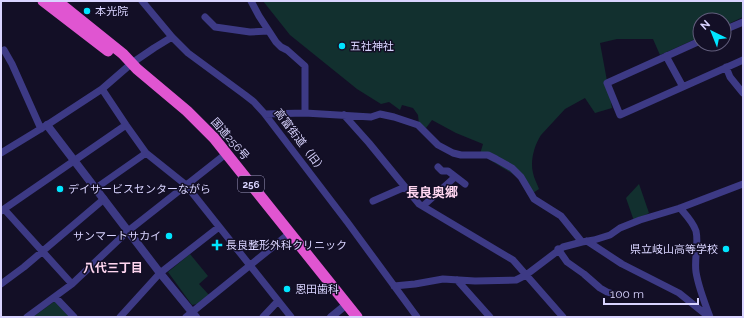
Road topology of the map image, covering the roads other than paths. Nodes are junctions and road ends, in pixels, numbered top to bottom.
1 (43, 1) edge
2 (57, 1) edge
3 (142, 1) edge
4 (251, 1) edge
5 (205, 17) dead end
6 (743, 22) edge
7 (732, 27) edge
8 (268, 31) junction
9 (172, 37) junction
10 (692, 45) edge
11 (2, 50) edge
12 (666, 56) junction
13 (743, 60) edge
14 (132, 63) junction
15 (726, 68) junction
16 (683, 88) junction
17 (102, 89) junction
18 (743, 93) edge
19 (305, 113) junction
20 (265, 114) junction
21 (344, 115) junction
22 (126, 125) junction
23 (44, 127) junction
24 (2, 150) edge
25 (146, 153) junction
26 (226, 154) junction
27 (74, 160) junction
28 (438, 167) dead end
29 (455, 177) junction
30 (465, 184) dead end
31 (743, 184) edge
32 (186, 185) junction
33 (405, 187) junction
34 (96, 188) junction
35 (104, 199) junction
36 (373, 202) dead end
37 (423, 206) junction
38 (680, 208) junction
39 (3, 210) edge
40 (219, 227) junction
41 (128, 231) junction
42 (290, 233) junction
43 (584, 241) junction
44 (558, 249) junction
45 (43, 251) junction
46 (250, 266) junction
47 (160, 274) junction
48 (526, 275) junction
49 (457, 280) junction
50 (1, 284) edge
51 (72, 284) junction
52 (394, 286) junction
53 (617, 295) dead end
54 (54, 297) junction
55 (278, 301) junction
56 (347, 304) junction
57 (191, 316) edge
58 (27, 317) edge
59 (74, 317) edge
60 (120, 317) edge
61 (263, 317) edge
62 (290, 317) edge
63 (331, 317) edge
64 (357, 317) edge
65 (417, 317) edge
66 (490, 317) edge
67 (563, 317) edge
68 (710, 317) edge

1 - 14 highway, 256
2 - 14 highway, 256
3 - 9 street, 高富街道（旧）
4 - 8 street
5 - 8 street
6 - 7 street
8 - 19 street
9 - 14 street
9 - 20 street, 高富街道（旧）
10 - 12 street
11 - 23 street
12 - 16 street
12 - 16 street
13 - 15 street
14 - 17 street
14 - 26 highway, 国道256号 / 256
15 - 16 street
15 - 18 street
17 - 22 street
17 - 23 street
19 - 20 street
19 - 21 street
20 - 52 street, 高富街道（旧）
21 - 33 street
21 - 43 street
22 - 25 street
22 - 27 street
23 - 24 street
23 - 27 street
25 - 32 street
25 - 34 street
26 - 32 street
26 - 42 highway, 国道256号 / 256
27 - 34 street
27 - 39 street
28 - 29 street
29 - 30 street
29 - 37 street
31 - 38 street
32 - 40 street
32 - 41 street
33 - 36 street
33 - 37 street
34 - 35 street
35 - 41 street
35 - 45 street
37 - 48 street
38 - 43 street
38 - 68 street
39 - 45 street
40 - 46 street
40 - 47 street
41 - 47 street
41 - 51 street
42 - 46 street
42 - 56 highway, 国道256号 / 256
43 - 44 street
43 - 68 street
44 - 48 street
44 - 53 street
45 - 50 street
45 - 51 street
46 - 55 street
46 - 57 street
47 - 57 street
47 - 60 street
48 - 49 street
48 - 67 street
49 - 52 street
49 - 66 street
51 - 54 street
52 - 65 street, 高富街道（旧）
54 - 58 street
54 - 59 street
55 - 61 street
55 - 62 street
56 - 63 street
56 - 64 highway, 国道256号 / 256

